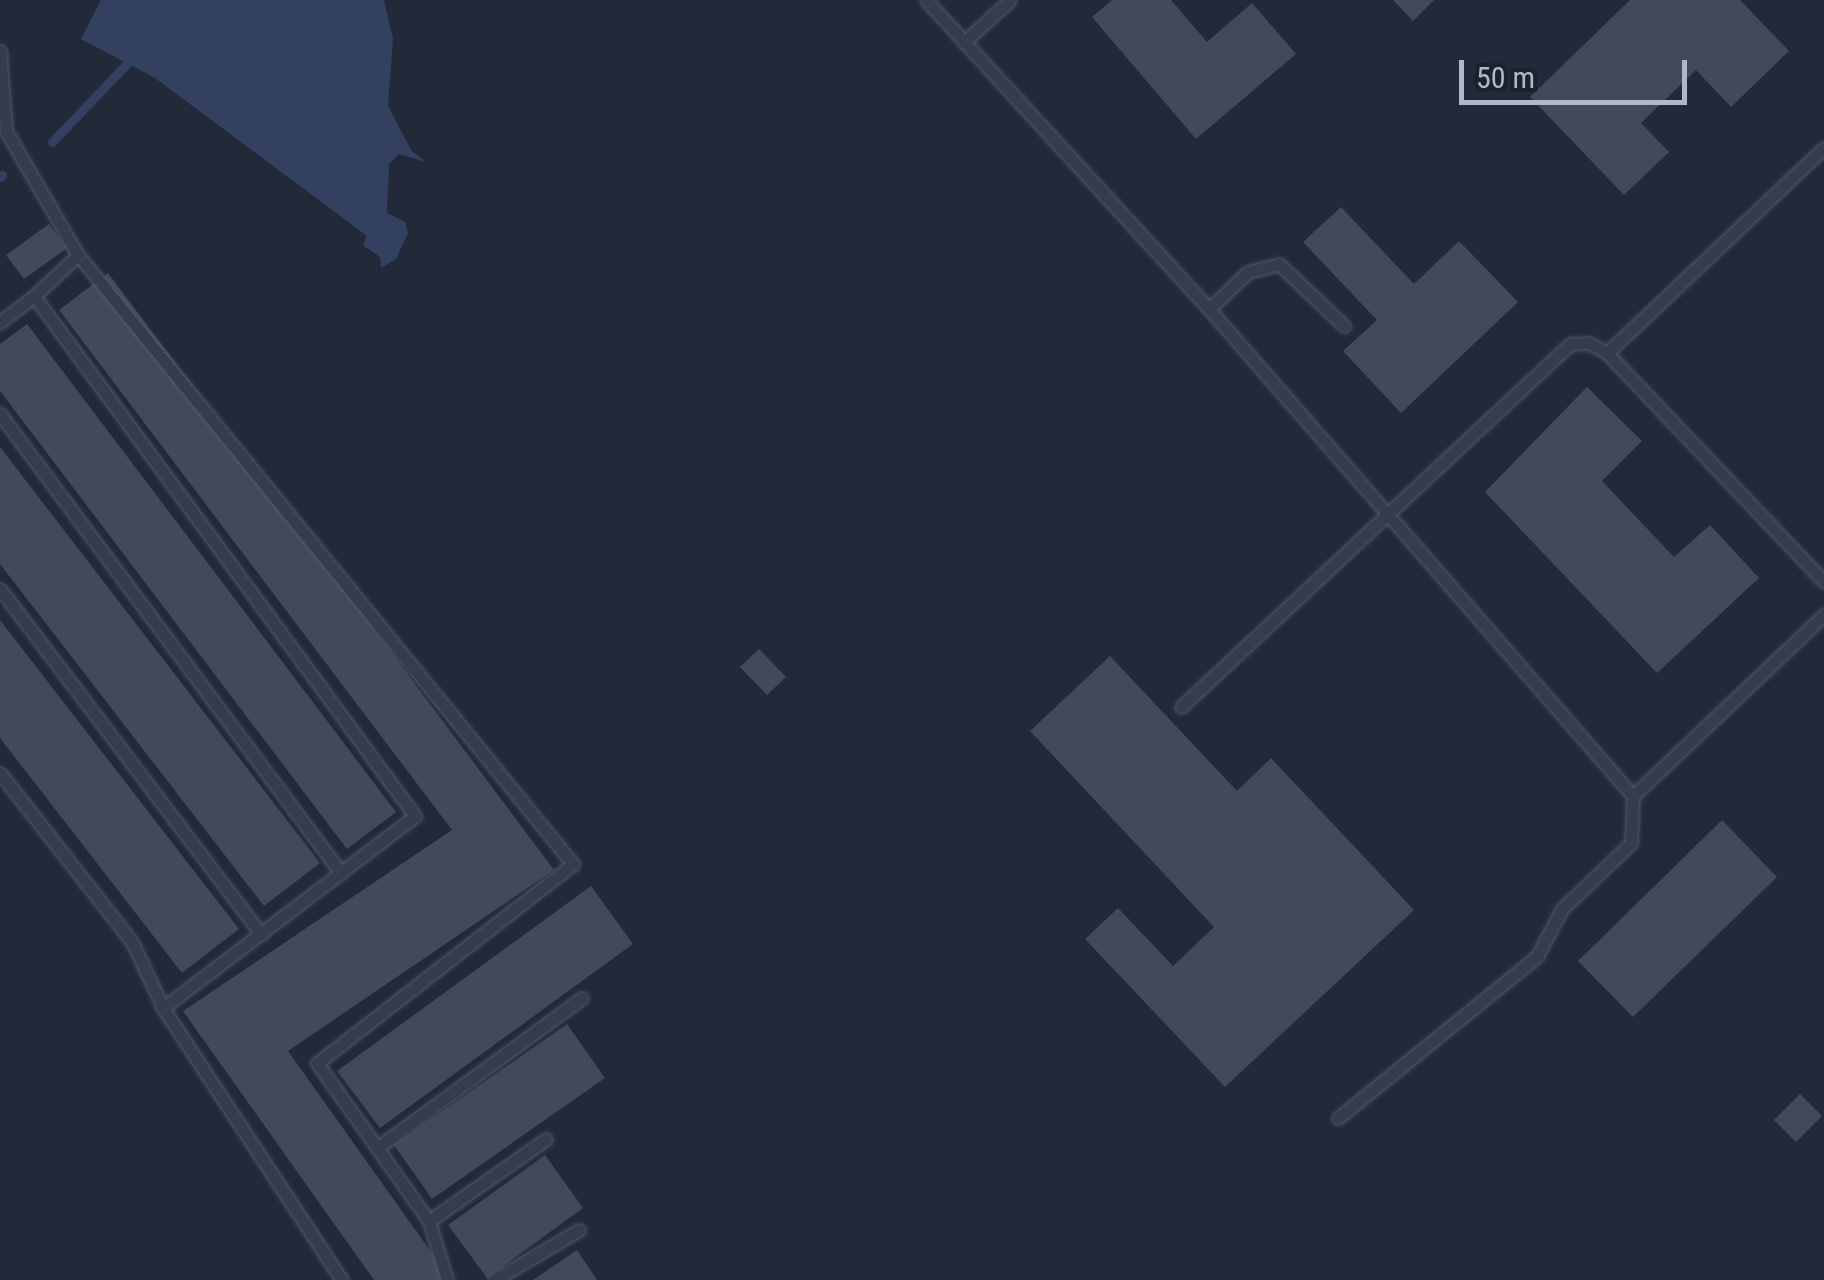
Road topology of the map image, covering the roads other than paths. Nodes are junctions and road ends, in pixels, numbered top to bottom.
1 (926, 0) edge
2 (1010, 0) edge
3 (964, 42) junction
4 (1, 56) edge
5 (1824, 148) edge
6 (78, 255) junction
7 (34, 296) junction
8 (1210, 309) junction
9 (0, 322) edge
10 (1344, 326) dead end
11 (1606, 354) junction
12 (0, 414) edge
13 (1388, 512) junction
14 (1824, 582) edge
15 (0, 589) edge
16 (1822, 622) edge
17 (1181, 708) dead end
18 (0, 772) edge
19 (1633, 796) junction
20 (342, 872) junction
21 (261, 934) junction
22 (582, 998) dead end
23 (164, 1008) junction
24 (1338, 1118) dead end
25 (546, 1139) dead end
26 (377, 1148) junction
27 (429, 1220) junction
28 (579, 1230) dead end
29 (342, 1280) edge
30 (447, 1280) edge
31 (494, 1280) edge

1 - 3 lane
2 - 3 lane
3 - 8 lane
4 - 6 lane
5 - 11 lane
6 - 7 lane
6 - 26 lane
7 - 9 lane
7 - 20 lane
8 - 10 lane
8 - 13 lane
11 - 13 lane
11 - 14 lane
12 - 20 lane
13 - 17 lane
13 - 19 lane
15 - 21 lane
16 - 19 lane
18 - 23 lane
19 - 24 lane
20 - 21 lane
21 - 23 lane
22 - 26 lane
23 - 29 lane
25 - 27 lane
26 - 27 lane
27 - 30 lane
28 - 31 lane

